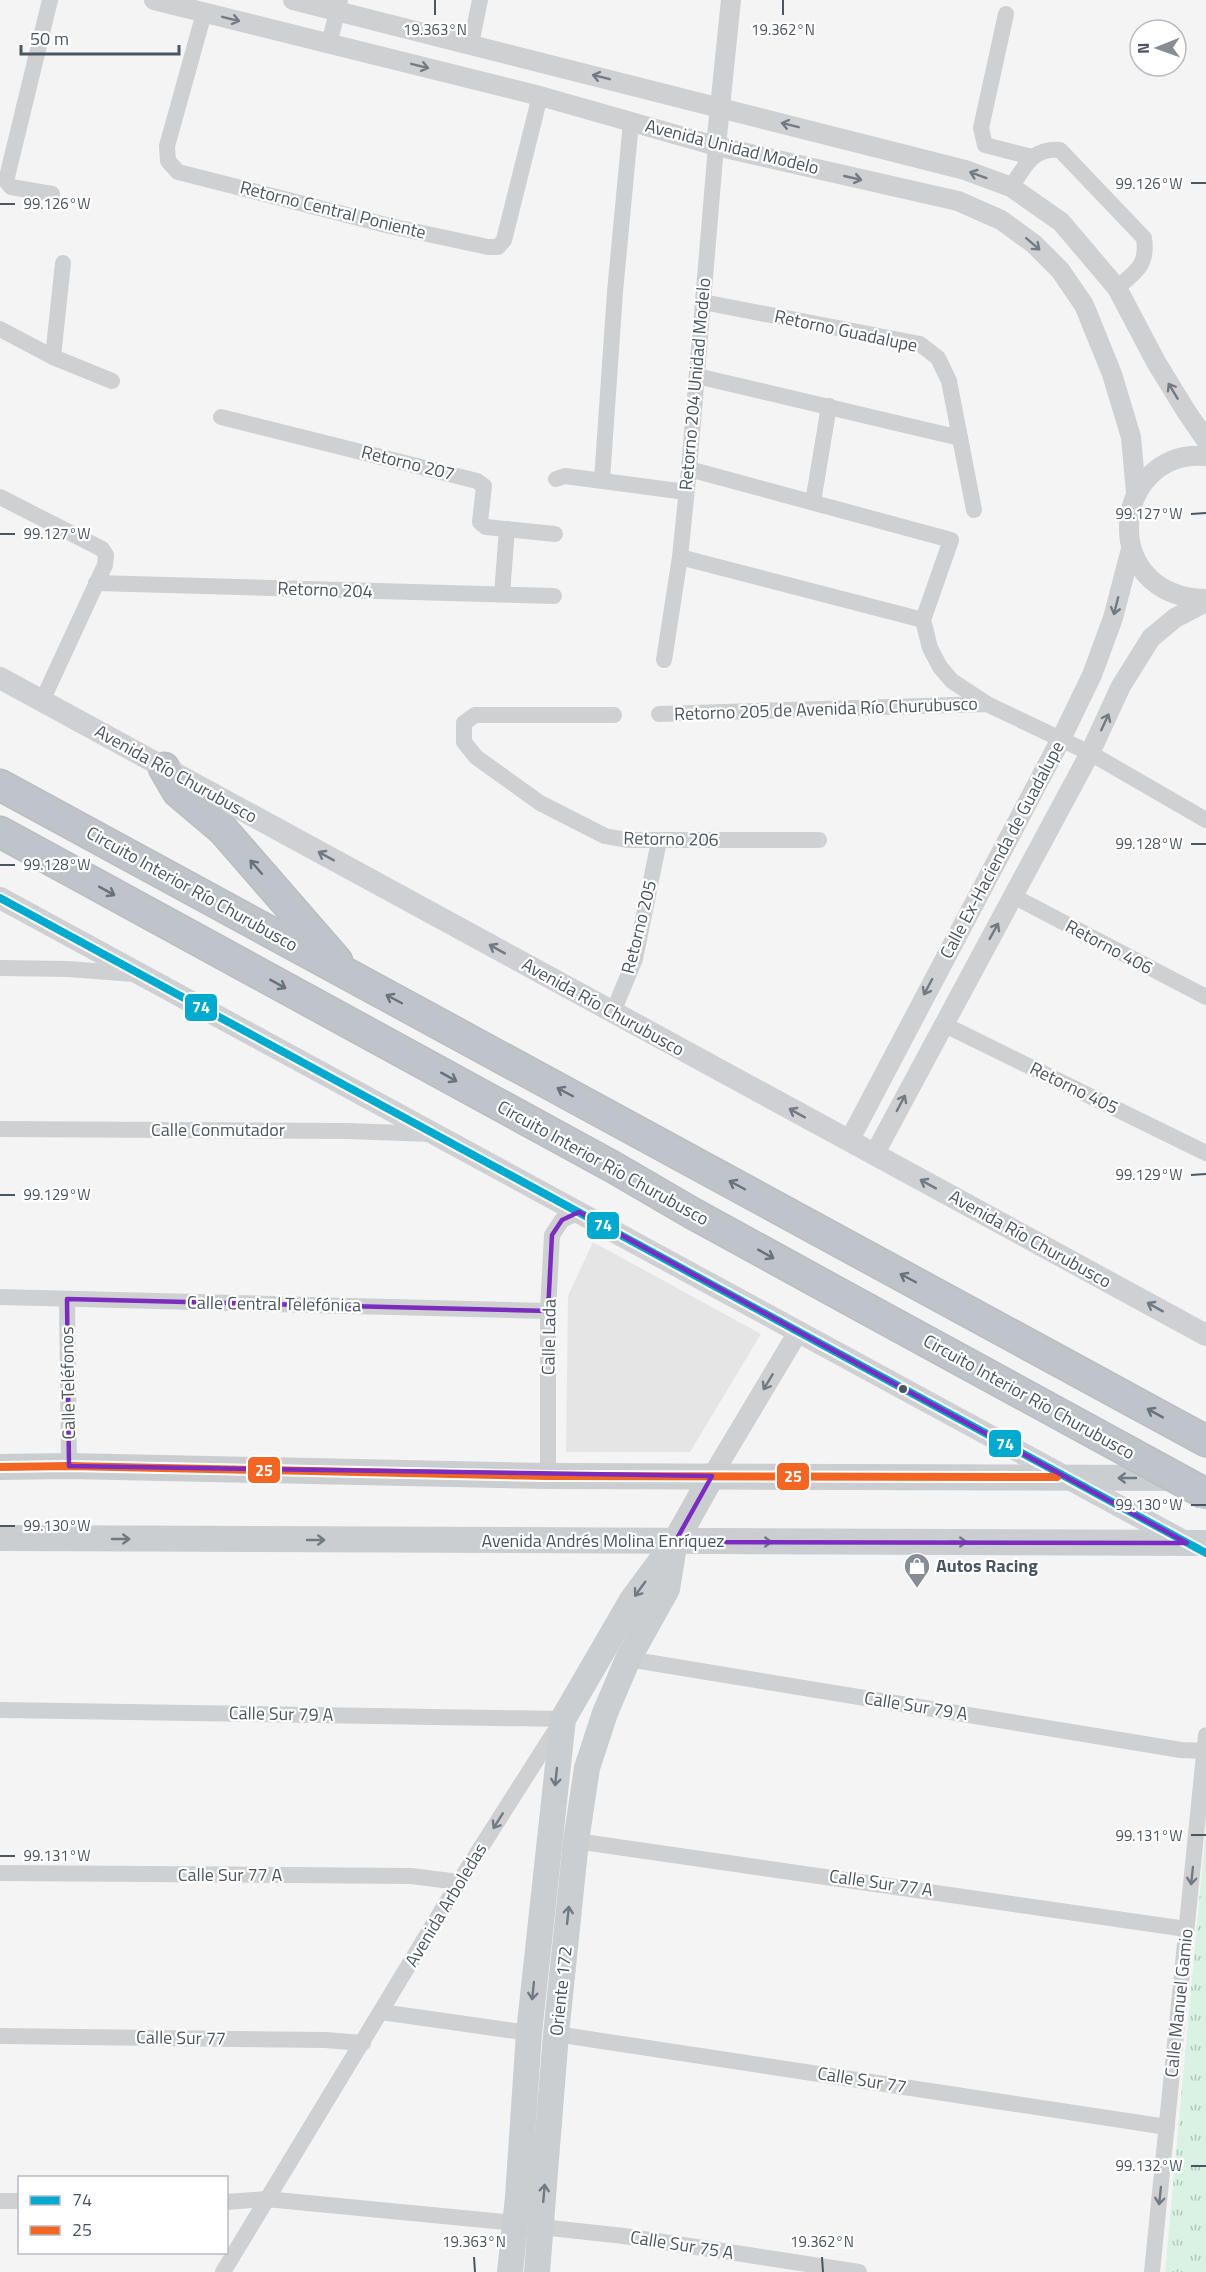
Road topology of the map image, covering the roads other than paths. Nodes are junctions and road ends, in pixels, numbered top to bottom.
1 (51, 0) edge
2 (154, 0) edge
3 (293, 0) edge
4 (480, 0) edge
5 (731, 0) edge
6 (338, 6) edge
7 (204, 12) junction
8 (1006, 14) dead end
9 (329, 44) junction
10 (471, 44) junction
11 (540, 96) junction
12 (721, 108) junction
13 (631, 122) junction
14 (716, 146) junction
15 (1032, 157) junction
16 (1011, 187) junction
17 (52, 194) dead end
18 (63, 263) dead end
19 (1117, 288) junction
20 (703, 302) junction
21 (0, 330) edge
22 (53, 357) junction
23 (697, 376) junction
24 (112, 381) dead end
25 (830, 406) junction
26 (221, 417) dead end
27 (960, 438) junction
28 (1206, 440) edge
29 (1206, 456) edge
30 (689, 469) junction
31 (556, 478) dead end
32 (602, 480) junction
33 (686, 492) junction
34 (1136, 493) junction
35 (0, 497) edge
36 (813, 502) junction
37 (974, 510) dead end
38 (507, 529) junction
39 (555, 534) dead end
40 (1131, 549) junction
41 (680, 557) junction
42 (96, 583) junction
43 (502, 594) junction
44 (554, 596) dead end
45 (1206, 601) edge
46 (923, 620) junction
47 (664, 660) dead end
48 (0, 678) edge
49 (42, 701) junction
50 (987, 704) junction
51 (659, 714) dead end
52 (614, 716) dead end
53 (1061, 739) junction
54 (1090, 753) junction
55 (164, 768) junction
56 (0, 785) edge
57 (1206, 820) edge
58 (0, 832) edge
59 (819, 840) dead end
60 (659, 841) junction
61 (1013, 896) junction
62 (0, 898) edge
63 (0, 968) edge
64 (141, 974) junction
65 (349, 975) junction
66 (1206, 997) edge
67 (613, 1012) junction
68 (943, 1024) junction
69 (0, 1129) edge
70 (436, 1135) junction
71 (849, 1141) junction
72 (1206, 1153) edge
73 (874, 1155) junction
74 (579, 1212) junction
75 (0, 1297) edge
76 (67, 1299) junction
77 (548, 1311) junction
78 (798, 1332) junction
79 (1206, 1335) edge
80 (1206, 1441) edge
81 (69, 1466) junction
82 (0, 1467) edge
83 (548, 1476) junction
84 (712, 1476) junction
85 (1066, 1478) junction
86 (1206, 1478) edge
87 (1206, 1494) edge
88 (0, 1538) edge
89 (675, 1542) junction
90 (1200, 1546) edge
91 (628, 1659) junction
92 (0, 1710) edge
93 (605, 1713) joint
94 (563, 1719) junction
95 (1205, 1743) edge
96 (576, 1840) junction
97 (0, 1874) edge
98 (459, 1882) junction
99 (1186, 1929) junction
100 (381, 2012) junction
101 (529, 2033) junction
102 (556, 2034) junction
103 (0, 2036) edge
104 (363, 2043) junction
105 (1167, 2127) junction
106 (266, 2199) junction
107 (0, 2201) edge
108 (18, 2201) edge
109 (228, 2202) edge
110 (516, 2223) junction
111 (541, 2227) junction
112 (223, 2272) edge
113 (510, 2272) edge
114 (537, 2272) edge
115 (859, 2272) edge
116 (1152, 2272) edge

1 - 17 street
2 - 7 street, Avenida Unidad Modelo
3 - 6 street, Avenida Unidad Modelo
4 - 10 street
5 - 12 street, Retorno 204 Unidad Modelo
6 - 9 street
6 - 10 street, Avenida Unidad Modelo
7 -> 9 street, Avenida Unidad Modelo
7 - 11 street, Retorno Central Poniente
8 - 15 street
9 -> 11 street, Avenida Unidad Modelo
12 -> 10 street, Avenida Unidad Modelo
11 - 13 street, Avenida Unidad Modelo
12 - 14 street, Retorno 204 Unidad Modelo
16 -> 12 street, Avenida Unidad Modelo
13 - 14 street, Avenida Unidad Modelo
13 - 32 street
14 - 20 street, Retorno 204 Unidad Modelo
14 -> 34 street, Avenida Unidad Modelo
15 - 16 street
15 - 19 street
16 - 19 street, Avenida Unidad Modelo
18 - 22 street
28 -> 19 street, Avenida Unidad Modelo
20 - 23 street, Retorno 204 Unidad Modelo
20 - 27 street, Retorno Guadalupe
21 - 22 street
22 - 24 street
23 - 25 street
23 - 30 street, Retorno 204 Unidad Modelo
25 - 27 street
25 - 36 street
26 - 38 street, Retorno 207
27 - 37 street, Retorno Guadalupe
29 - 34 street
30 - 33 street, Retorno 204 Unidad Modelo
30 - 36 street
31 - 32 street
32 - 33 street
33 - 41 street, Retorno 204 Unidad Modelo
34 - 40 street
35 - 42 street
36 - 46 street
38 - 39 street, Retorno 207
38 - 43 street
40 - 45 street
40 -> 53 street, Calle Ex-Hacienda de Guadalupe
41 - 46 street
41 - 47 street, Retorno 204 Unidad Modelo
42 - 43 street, Retorno 204
42 - 49 street
43 - 44 street, Retorno 204
54 -> 45 street, Calle Ex-Hacienda de Guadalupe
46 - 50 street
48 - 49 main road, Avenida Río Churubusco
49 - 55 main road, Avenida Río Churubusco
50 - 51 street, Retorno 205 de Avenida Río Churubusco
50 - 53 street, Retorno 205 de Avenida Río Churubusco
52 - 60 street, Retorno 206
53 - 54 street, Retorno 205 de Avenida Río Churubusco
53 -> 71 street, Calle Ex-Hacienda de Guadalupe
54 - 57 street, Retorno 205 de Avenida Río Churubusco
54 - 61 street, Calle Ex-Hacienda de Guadalupe
65 -> 55 highway
67 -> 55 main road, Avenida Río Churubusco
56 - 65 highway, Circuito Interior Río Churubusco
58 -> 87 highway, Circuito Interior Río Churubusco, bridge
59 - 60 street, Retorno 206
60 - 67 street, Retorno 205
61 - 66 street, Retorno 406
68 -> 61 street, Calle Ex-Hacienda de Guadalupe
62 - 64 main road
63 - 64 street
64 - 70 main road
80 -> 65 highway, Circuito Interior Río Churubusco
71 -> 67 main road, Avenida Río Churubusco
68 - 72 street, Retorno 405
73 -> 68 street, Calle Ex-Hacienda de Guadalupe
69 - 70 street, Calle Conmutador
70 - 74 main road
71 - 73 main road, Avenida Río Churubusco
79 -> 73 main road, Avenida Río Churubusco
74 - 77 street, Calle Lada
74 - 78 main road
75 - 76 street, Calle Central Telefónica
76 - 77 street, Calle Central Telefónica
76 - 81 street, Calle Teléfonos
77 - 83 street, Calle Lada
78 -> 84 street, Avenida Arboledas
78 - 85 main road
81 - 82 main road
81 - 83 main road
83 - 84 main road
84 - 85 main road
84 - 89 main road, Avenida Arboledas
86 -> 85 main road
85 - 90 main road
88 -> 89 main road, Avenida Andrés Molina Enríquez
89 -> 90 main road, Avenida Andrés Molina Enríquez
89 - 91 main road, Avenida Arboledas
89 -> 94 main road, Avenida Arboledas
91 - 93 main road, Avenida Arboledas
91 - 95 street, Calle Sur 79 A
92 - 94 street, Calle Sur 79 A
93 - 96 main road, Oriente 172
94 -> 98 street, Avenida Arboledas
94 -> 101 main road, Oriente 172
95 -> 99 street, Calle Manuel Gamio
96 - 99 street, Calle Sur 77 A
102 -> 96 main road, Oriente 172
97 - 98 street, Calle Sur 77 A
98 - 100 street, Avenida Arboledas
99 - 105 street, Calle Manuel Gamio
100 - 101 street
100 - 104 street, Avenida Arboledas
101 - 110 main road, Oriente 172
102 - 105 street, Calle Sur 77
111 -> 102 main road, Oriente 172
103 - 104 street, Calle Sur 77
104 - 106 street, Avenida Arboledas
105 -> 116 street, Calle Manuel Gamio
106 - 109 street
106 - 110 street
106 - 112 street, Avenida Arboledas
107 - 108 street
110 - 113 main road, Oriente 172
111 - 114 main road, Oriente 172
111 - 115 street, Calle Sur 75 A

